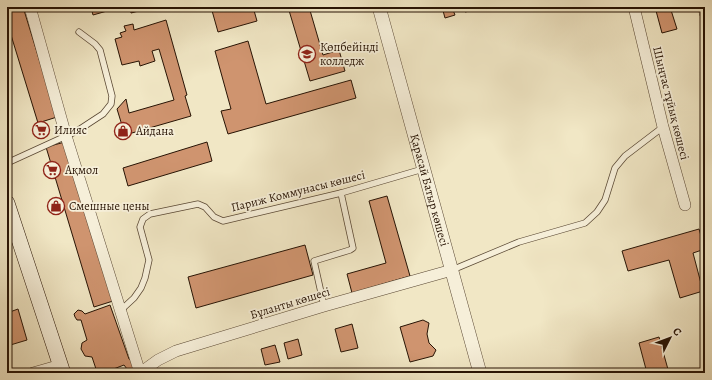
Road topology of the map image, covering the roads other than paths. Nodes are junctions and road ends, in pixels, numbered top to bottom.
1 (30, 7) edge
2 (379, 7) edge
3 (634, 7) edge
4 (704, 7) edge
5 (705, 13) edge
6 (79, 32) dead end
7 (663, 127) junction
8 (66, 136) junction
9 (7, 163) edge
10 (423, 169) junction
11 (341, 193) junction
12 (7, 203) edge
13 (685, 205) dead end
14 (452, 270) junction
15 (324, 306) junction
16 (120, 311) junction
17 (62, 369) edge
18 (33, 373) edge
19 (140, 373) edge
20 (480, 373) edge

1 - 8 street
2 - 10 street, Қарасай Батыр көшесі
3 - 7 street, Шыңтас тұйық көшесі
4 - 5 street
6 - 8 lane
7 - 13 street, Шыңтас тұйық көшесі
7 - 14 lane
8 - 9 lane
8 - 16 street
10 - 11 lane, Париж Коммунасы көшесі
10 - 14 street, Қарасай Батыр көшесі
11 - 15 lane
11 - 16 lane, Париж Коммунасы көшесі
12 - 17 main road
14 - 15 street, Бұланты көшесі
14 - 20 street, Қарасай Батыр көшесі
15 - 19 street, Бұланты көшесі
16 - 19 street
17 - 18 street

